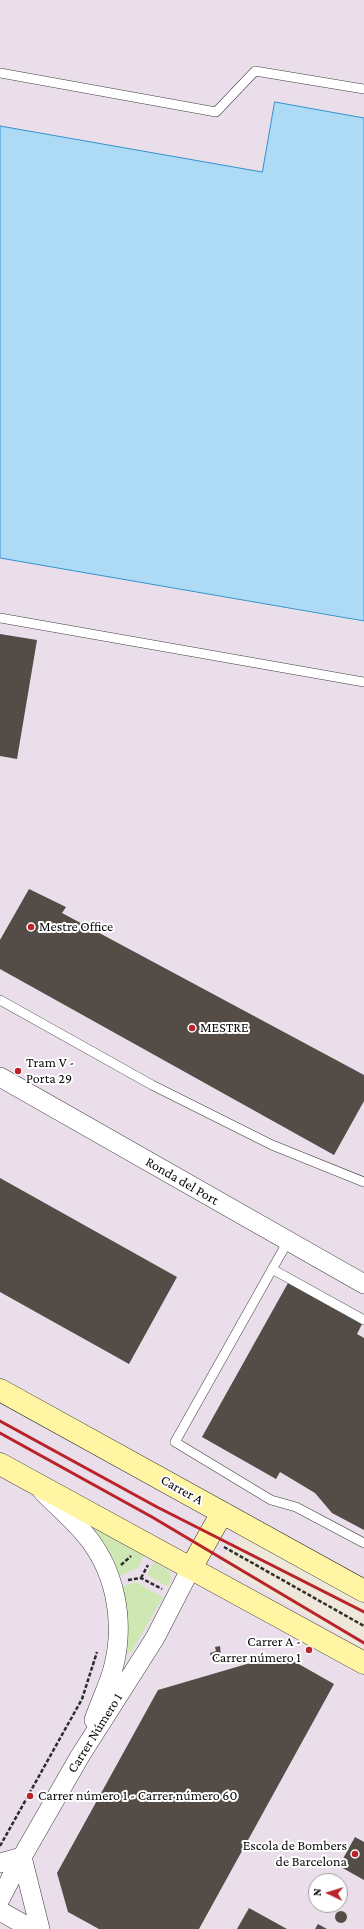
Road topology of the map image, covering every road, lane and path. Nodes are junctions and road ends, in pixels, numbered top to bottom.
1 (0, 73) edge
2 (364, 90) edge
3 (0, 618) edge
4 (364, 682) edge
5 (0, 1000) edge
6 (0, 1077) edge
7 (364, 1182) edge
8 (288, 1241) junction
9 (272, 1269) junction
10 (364, 1284) edge
11 (364, 1320) edge
12 (0, 1390) edge
13 (0, 1464) edge
14 (33, 1482) junction
15 (222, 1513) junction
16 (364, 1543) edge
17 (222, 1546) dead end
18 (136, 1550) dead end
19 (151, 1560) dead end
20 (120, 1566) dead end
21 (191, 1568) junction
22 (141, 1578) junction
23 (124, 1582) dead end
24 (166, 1591) dead end
25 (364, 1591) edge
26 (364, 1626) edge
27 (98, 1648) dead end
28 (364, 1663) edge
29 (80, 1756) junction
30 (0, 1846) edge
31 (22, 1856) junction
32 (0, 1863) edge
33 (0, 1899) edge
34 (0, 1911) edge
35 (32, 1929) edge
36 (40, 1929) edge

1 - 2 lane
3 - 4 lane
5 - 7 lane
6 - 8 street, Ronda del Port
8 - 9 lane
8 - 10 street, Ronda del Port
9 - 11 lane
9 - 16 lane
12 - 15 main road, Carrer A
13 - 14 main road
14 - 21 main road
14 - 29 street, Carrer Número 1
15 - 21 main road
15 - 25 main road, Carrer A
17 - 26 path
18 - 20 path
19 - 22 path
21 - 28 main road
21 - 29 street, Carrer Número 1
22 - 23 path
22 - 24 path
27 - 30 path, Carrer Número 1
29 - 31 street, Carrer Número 1
31 - 32 street
31 - 33 street, Carrer Número 1
31 - 36 street
34 - 35 street

